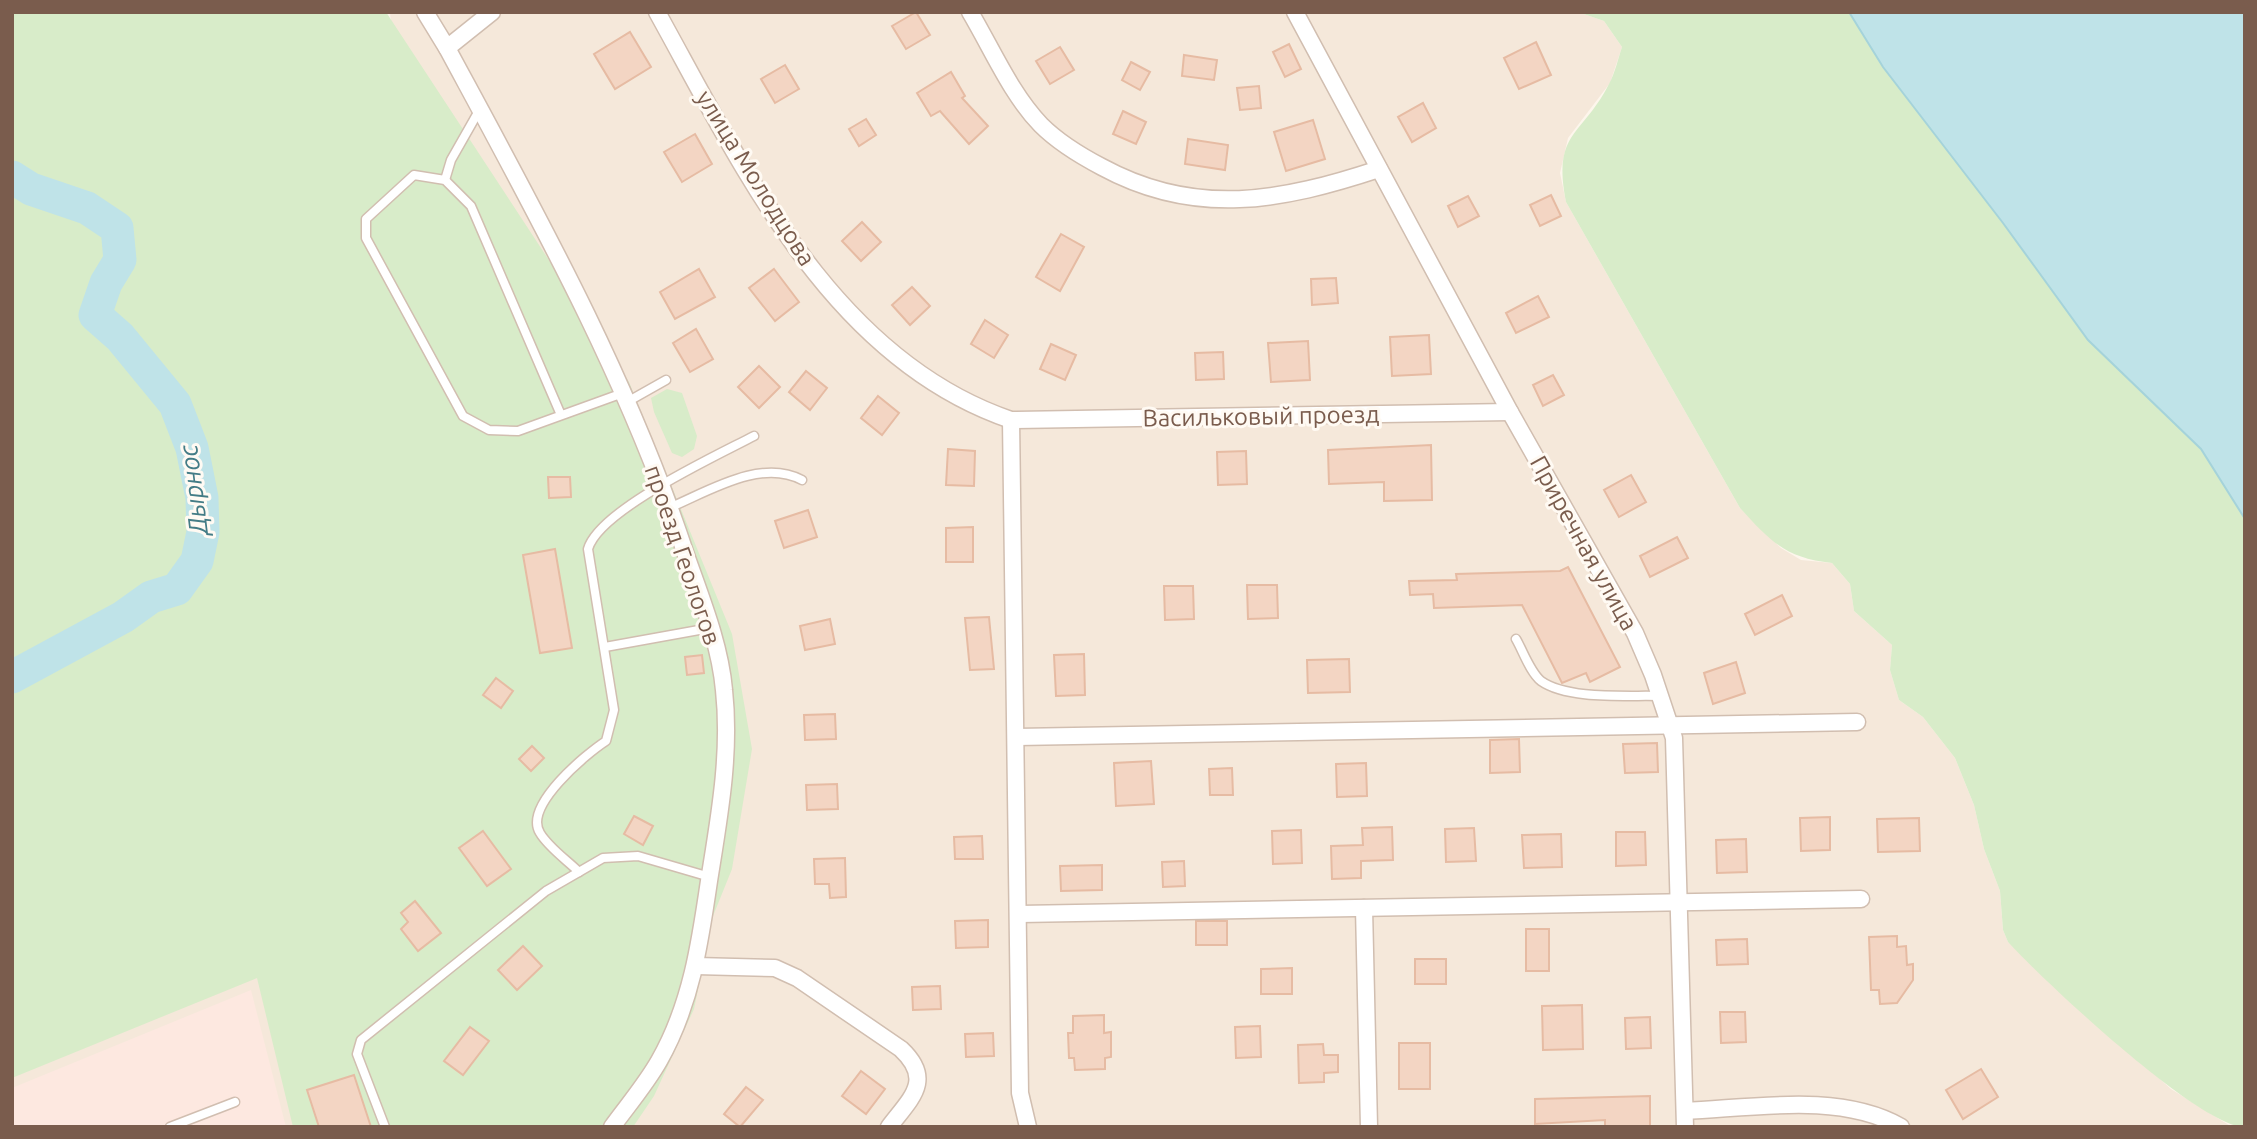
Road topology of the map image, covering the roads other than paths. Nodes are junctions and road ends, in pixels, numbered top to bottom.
1 (425, 12) edge
2 (492, 12) edge
3 (657, 12) edge
4 (971, 12) edge
5 (1295, 12) edge
6 (447, 48) junction
7 (480, 109) junction
8 (1379, 169) junction
9 (445, 180) junction
10 (667, 380) dead end
11 (625, 397) junction
12 (1510, 412) junction
13 (561, 415) junction
14 (1012, 421) junction
15 (754, 436) dead end
16 (802, 480) dead end
17 (662, 485) junction
18 (671, 508) junction
19 (710, 628) junction
20 (1516, 639) dead end
21 (606, 647) junction
22 (1660, 696) junction
23 (1857, 722) dead end
24 (1669, 725) junction
25 (1017, 737) junction
26 (579, 872) junction
27 (710, 877) junction
28 (1861, 899) dead end
29 (1679, 902) junction
30 (1364, 908) junction
31 (1020, 914) junction
32 (696, 966) junction
33 (236, 1102) dead end
34 (1685, 1119) edge
35 (170, 1127) edge
36 (385, 1127) edge
37 (611, 1127) edge
38 (889, 1127) edge
39 (1028, 1127) edge
40 (1369, 1127) edge
41 (1901, 1127) edge

1 - 6 street, проезд Геологов
2 - 6 street
3 - 14 street, улица Молодцова
4 - 8 street
5 - 8 street, Приречная улица
6 - 7 street, проезд Геологов
7 - 9 lane
7 - 11 street, проезд Геологов
8 - 12 street, Приречная улица
9 - 13 lane
9 - 13 lane
10 - 11 lane
11 - 13 lane
11 - 17 street, проезд Геологов
12 - 14 street, Васильковый проезд
12 - 22 street, Приречная улица
14 - 25 street
15 - 17 lane
16 - 18 lane
17 - 18 street, проезд Геологов
17 - 21 lane
18 - 19 street, проезд Геологов
19 - 21 lane
19 - 27 street, проезд Геологов
20 - 22 lane
21 - 26 lane
22 - 24 street, Приречная улица
23 - 24 street
24 - 25 street
24 - 29 street, Приречная улица
25 - 31 street
26 - 27 lane
26 - 36 lane
27 - 32 street, проезд Геологов
28 - 29 street
29 - 30 street
29 - 34 street, Приречная улица
30 - 31 street
30 - 40 street
31 - 39 street
32 - 37 street, проезд Геологов
32 - 38 street
33 - 35 lane
34 - 41 street

